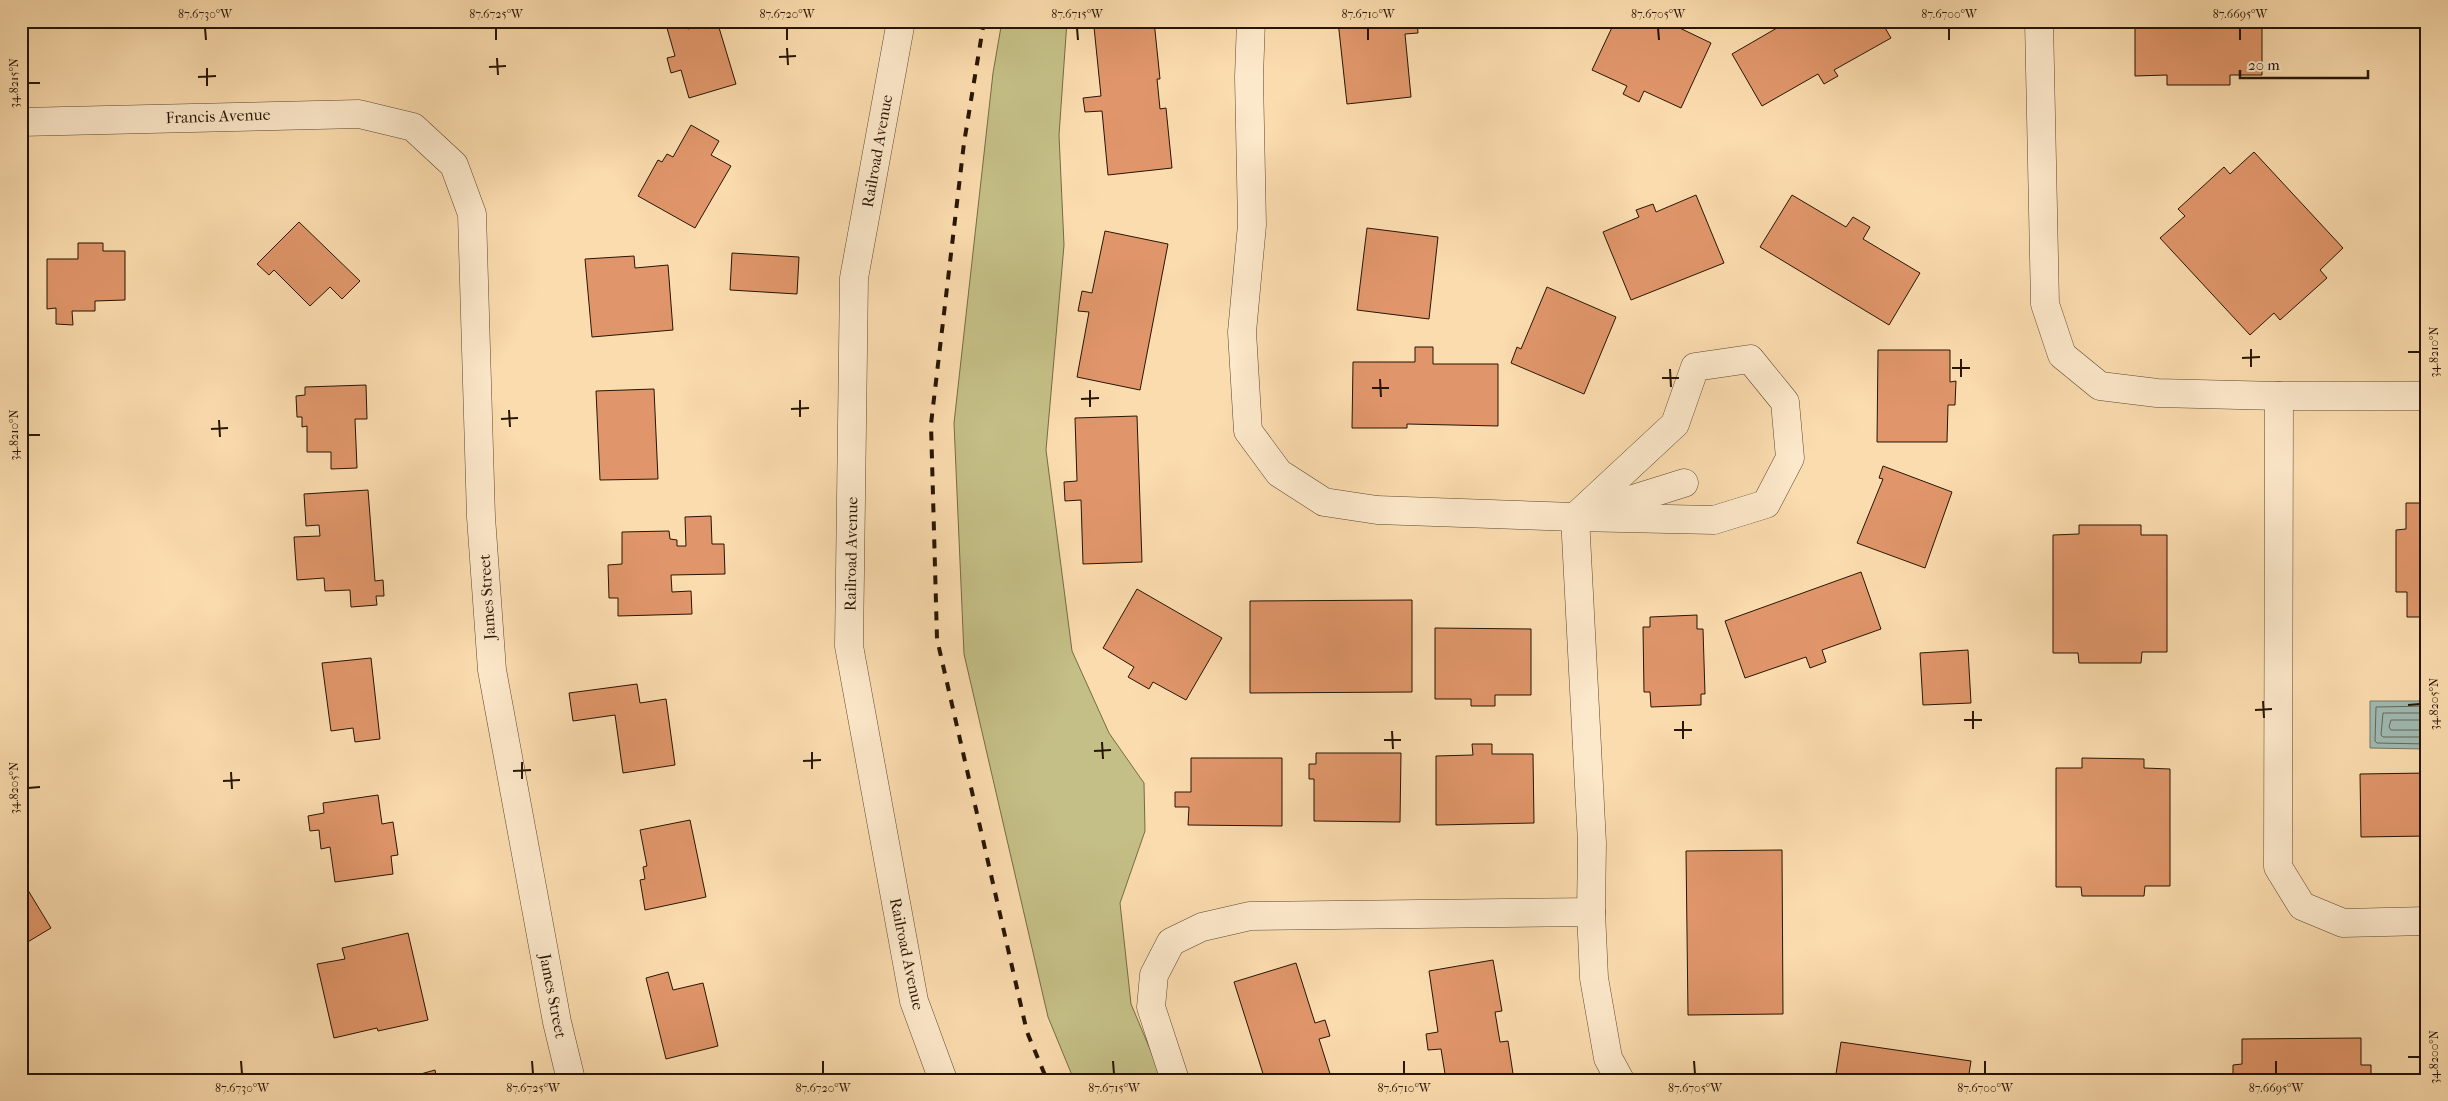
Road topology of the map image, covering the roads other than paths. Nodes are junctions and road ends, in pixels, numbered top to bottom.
1 (901, 21) edge
2 (1251, 21) edge
3 (2039, 21) edge
4 (21, 122) edge
5 (414, 127) joint
6 (2279, 396) junction
7 (2427, 396) edge
8 (1684, 483) dead end
9 (1576, 517) junction
10 (1591, 912) junction
11 (2427, 921) edge
12 (571, 1080) edge
13 (943, 1080) edge
14 (1175, 1080) edge
15 (1620, 1080) edge

1 - 13 street, Railroad Avenue
2 - 9 street
3 - 6 street
4 - 5 street, Francis Avenue
5 - 12 street, James Street
6 - 7 street
6 - 11 street
8 - 9 street
9 - 9 street
9 - 10 street
10 - 14 street
10 - 15 street

